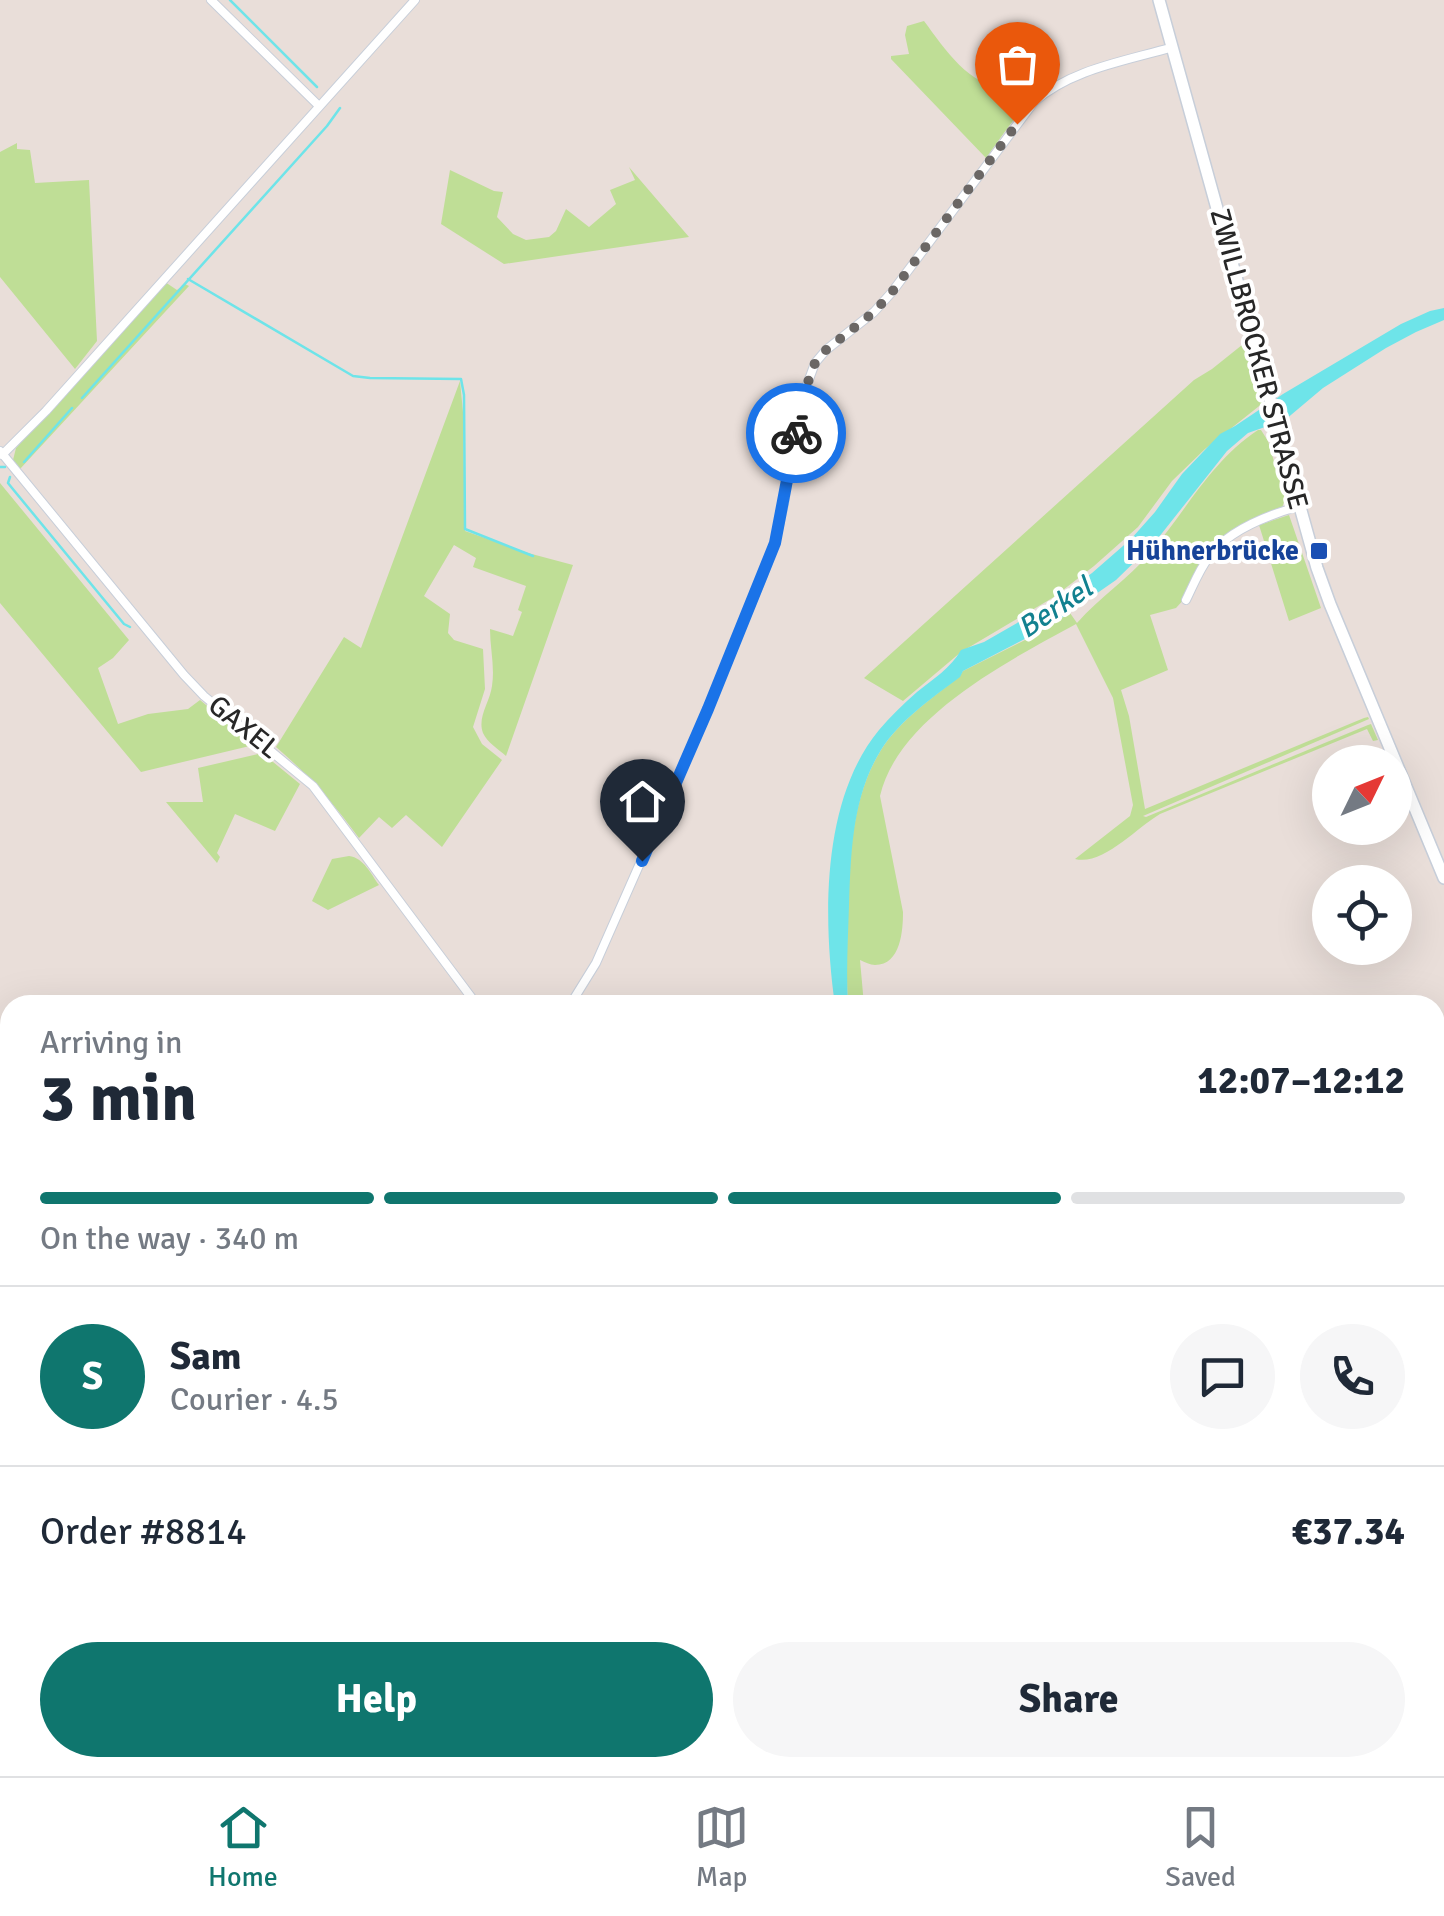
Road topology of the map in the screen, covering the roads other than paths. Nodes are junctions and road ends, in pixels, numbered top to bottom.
1 (211, 0) edge
2 (415, 0) edge
3 (1160, 0) edge
4 (1173, 47) junction
5 (319, 106) junction
6 (1, 454) edge
7 (1300, 506) junction
8 (1186, 600) dead end
9 (1444, 878) edge
10 (469, 995) edge
11 (576, 995) edge

1 - 5 street
2 - 5 street, GAXEL
3 - 4 main road, ZWILLBROCKER STRASSE
4 - 7 main road, ZWILLBROCKER STRASSE
4 - 11 street
5 - 6 street, GAXEL
6 - 10 street, GAXEL
7 - 8 street
7 - 9 main road, ZWILLBROCKER STRASSE

